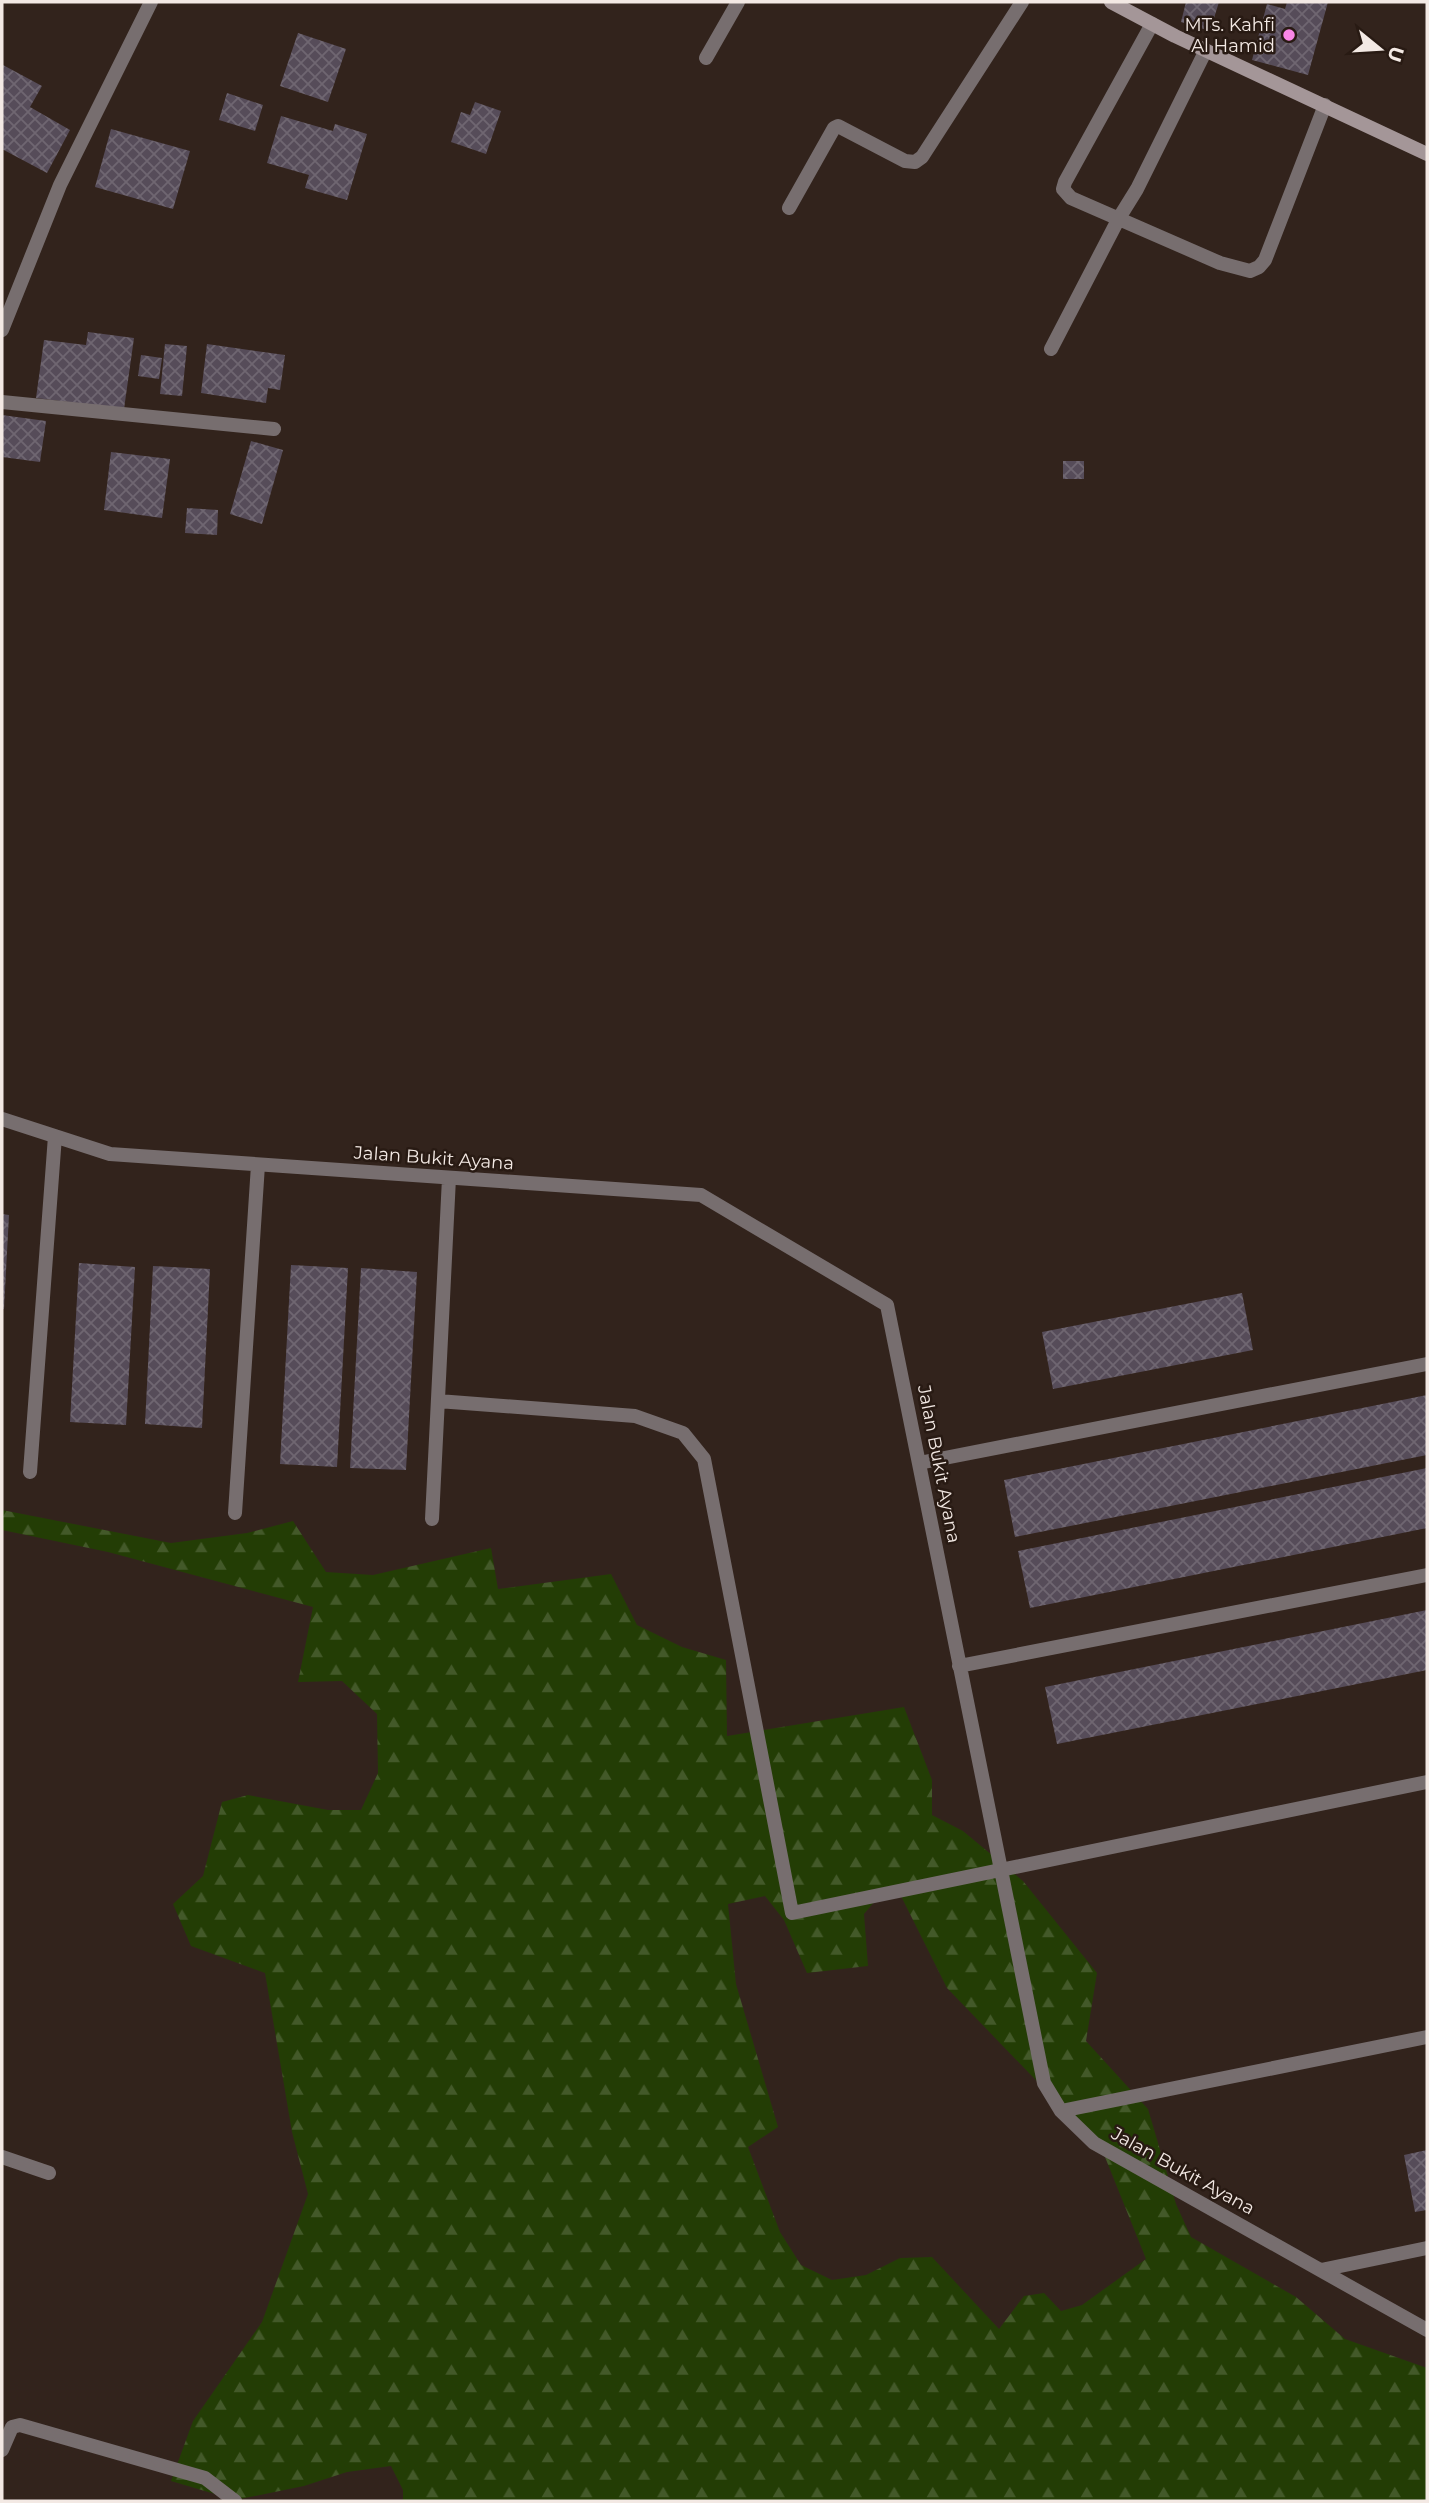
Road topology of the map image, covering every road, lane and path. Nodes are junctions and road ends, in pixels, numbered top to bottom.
1 (151, 2) edge
2 (738, 2) edge
3 (1022, 2) edge
4 (1111, 2) edge
5 (1152, 24) junction
6 (1206, 50) junction
7 (706, 58) dead end
8 (1325, 106) junction
9 (1427, 154) edge
10 (789, 208) dead end
11 (1119, 218) junction
12 (2, 330) edge
13 (1051, 349) dead end
14 (2, 402) edge
15 (274, 429) dead end
16 (2, 1119) edge
17 (55, 1136) junction
18 (258, 1165) junction
19 (449, 1178) junction
20 (1427, 1364) edge
21 (438, 1401) junction
22 (919, 1463) junction
23 (30, 1472) dead end
24 (234, 1513) dead end
25 (432, 1519) dead end
26 (1427, 1575) edge
27 (960, 1667) junction
28 (1427, 1782) edge
29 (1000, 1870) junction
30 (1427, 2037) edge
31 (1060, 2111) junction
32 (2, 2157) edge
33 (49, 2173) dead end
34 (1427, 2248) edge
35 (1321, 2270) junction
36 (1427, 2330) edge
37 (2, 2450) edge
38 (235, 2501) edge

1 - 12 street
2 - 7 street
3 - 10 street
4 - 5 street
5 - 6 street
5 - 11 street
6 - 8 street
6 - 11 street
8 - 9 street
8 - 11 street
11 - 13 street
14 - 15 street
16 - 17 street, Jalan Bukit Ayana
17 - 18 street, Jalan Bukit Ayana
17 - 23 street
18 - 19 street, Jalan Bukit Ayana
18 - 24 street
19 - 21 street
19 - 22 street, Jalan Bukit Ayana
20 - 22 street
21 - 25 street
21 - 29 street
22 - 27 street, Jalan Bukit Ayana
26 - 27 street
27 - 29 street, Jalan Bukit Ayana
28 - 29 street
29 - 31 street, Jalan Bukit Ayana
30 - 31 street
31 - 35 street, Jalan Bukit Ayana
32 - 33 street
34 - 35 street
35 - 36 street, Jalan Bukit Ayana
37 - 38 street

